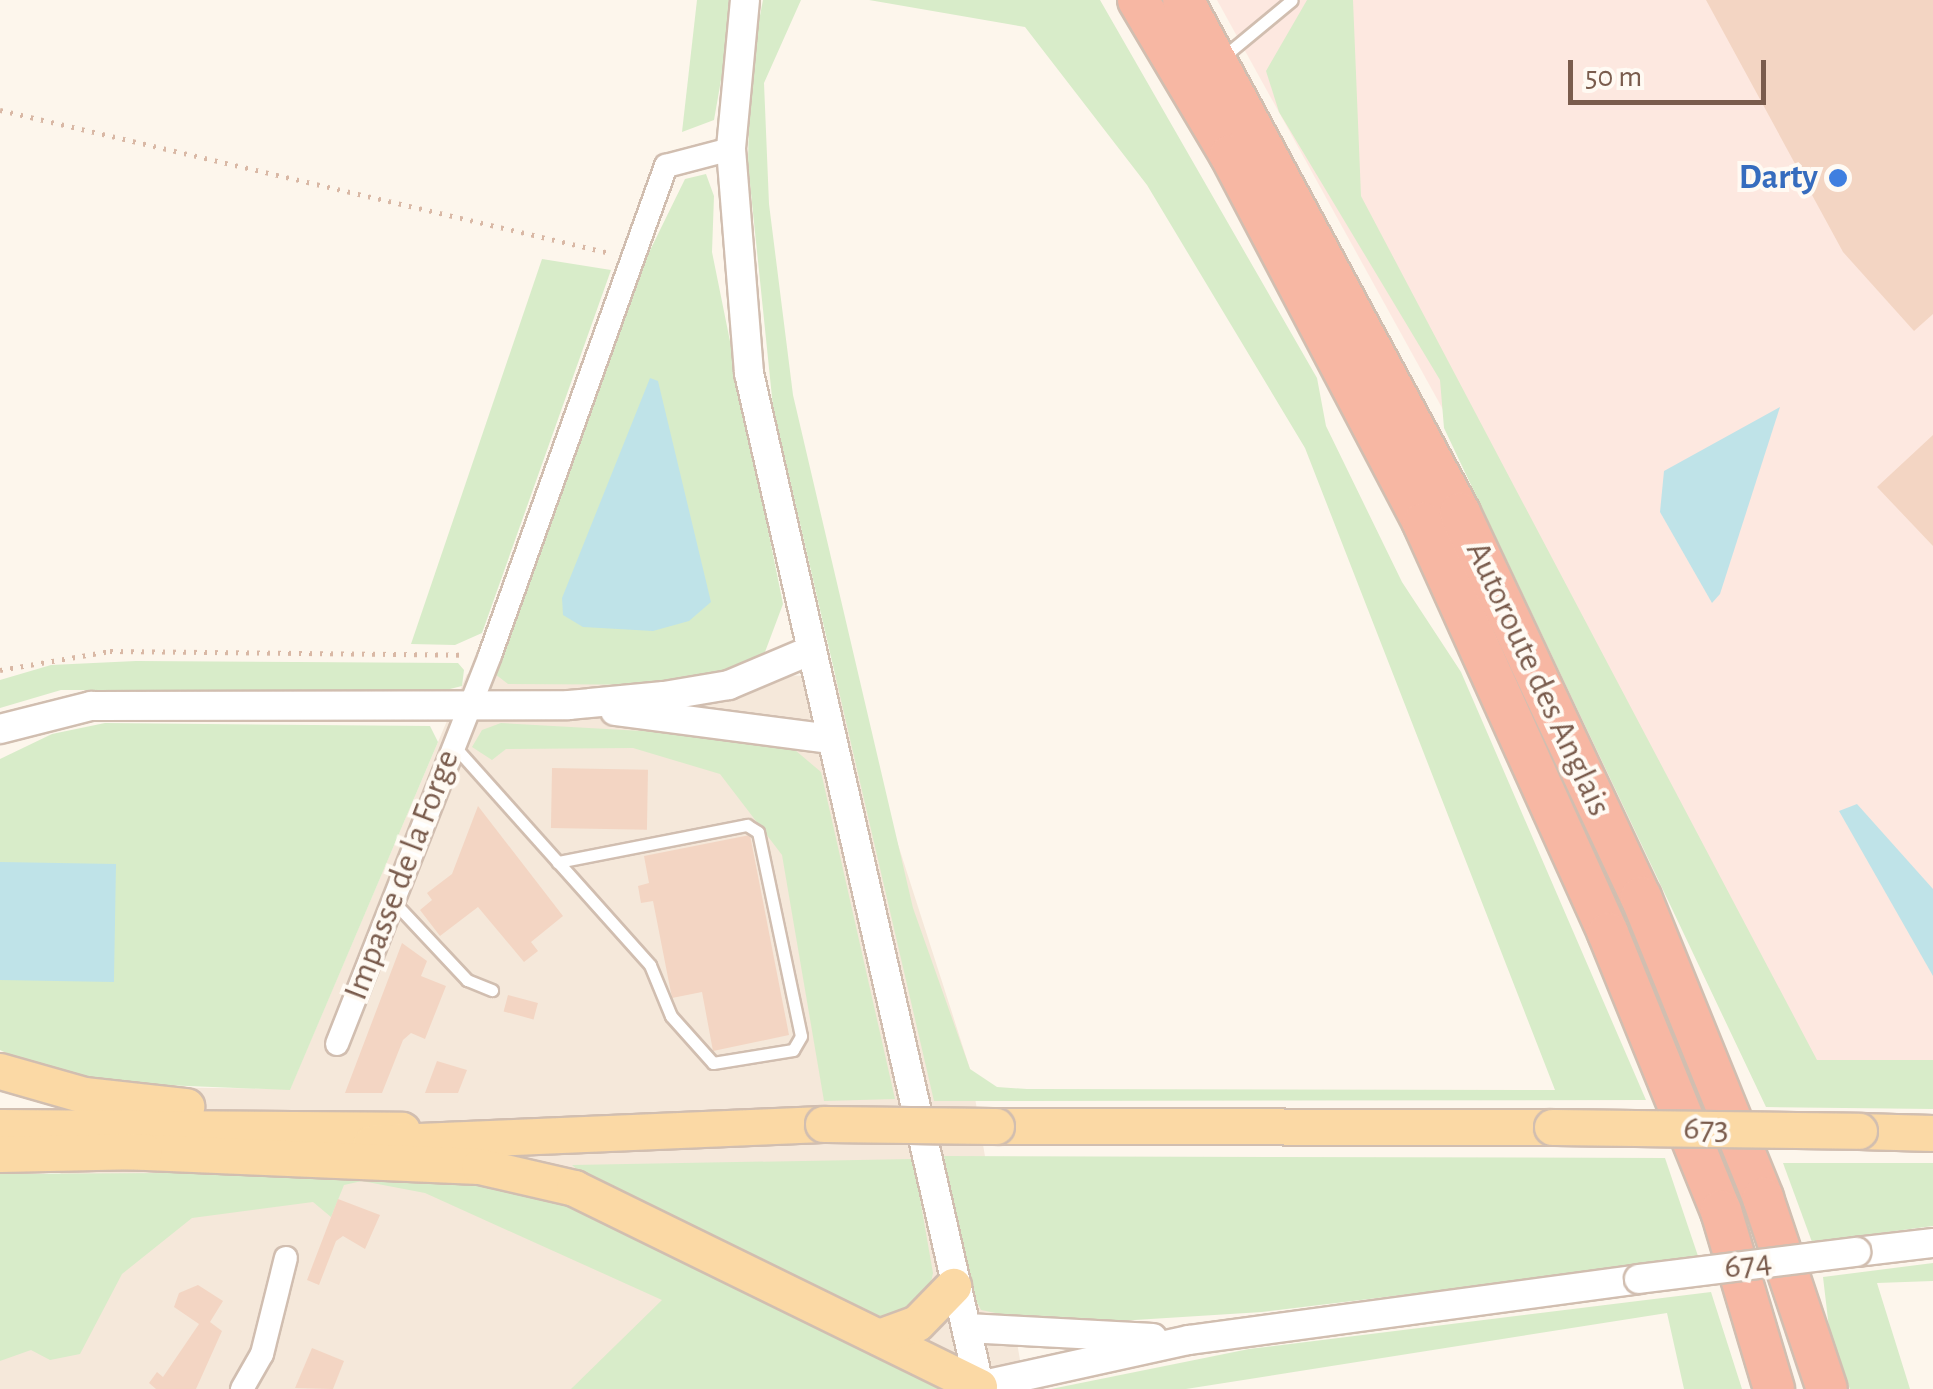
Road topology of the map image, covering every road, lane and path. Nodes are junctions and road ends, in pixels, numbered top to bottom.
1 (746, 0) edge
2 (1138, 0) edge
3 (1183, 0) edge
4 (1292, 0) edge
5 (1220, 60) junction
6 (0, 110) edge
7 (731, 149) junction
8 (627, 258) junction
9 (809, 651) junction
10 (490, 654) junction
11 (0, 670) edge
12 (466, 705) junction
13 (569, 705) junction
14 (0, 730) edge
15 (830, 739) junction
16 (452, 744) junction
17 (558, 862) junction
18 (392, 900) junction
19 (492, 990) dead end
20 (336, 1044) dead end
21 (0, 1072) edge
22 (342, 1124) junction
23 (0, 1127) edge
24 (1933, 1132) edge
25 (457, 1135) junction
26 (122, 1152) junction
27 (0, 1154) edge
28 (1933, 1243) edge
29 (286, 1258) dead end
30 (953, 1286) junction
31 (967, 1328) junction
32 (879, 1337) junction
33 (1189, 1340) junction
34 (980, 1387) edge
35 (242, 1389) edge
36 (1774, 1389) edge
37 (1827, 1389) edge

1 - 7 street
2 - 36 highway, Autoroute des Anglais
3 - 5 highway, Autoroute des Anglais
4 - 5 lane
5 - 37 highway, Autoroute des Anglais
6 - 8 path
7 - 8 street, Impasse de la Forge
7 - 9 street
8 - 10 street, Impasse de la Forge
9 - 13 street
9 - 15 street
10 - 11 path
10 - 12 street, Impasse de la Forge
12 - 13 street
12 - 14 street
12 - 16 street, Impasse de la Forge
13 - 15 street
15 - 30 street
16 - 17 lane
16 - 18 street, Impasse de la Forge
17 - 17 lane
18 - 19 lane
18 - 20 street, Impasse de la Forge
21 - 22 main road
22 - 23 main road
22 - 25 main road
24 - 25 main road, 673, bridge
25 - 26 main road
26 - 27 main road
26 - 32 main road
28 - 33 street, 674, bridge
29 - 35 street
30 - 31 street
30 - 32 main road
31 - 33 street
31 - 34 street
32 - 34 main road
33 - 34 street

